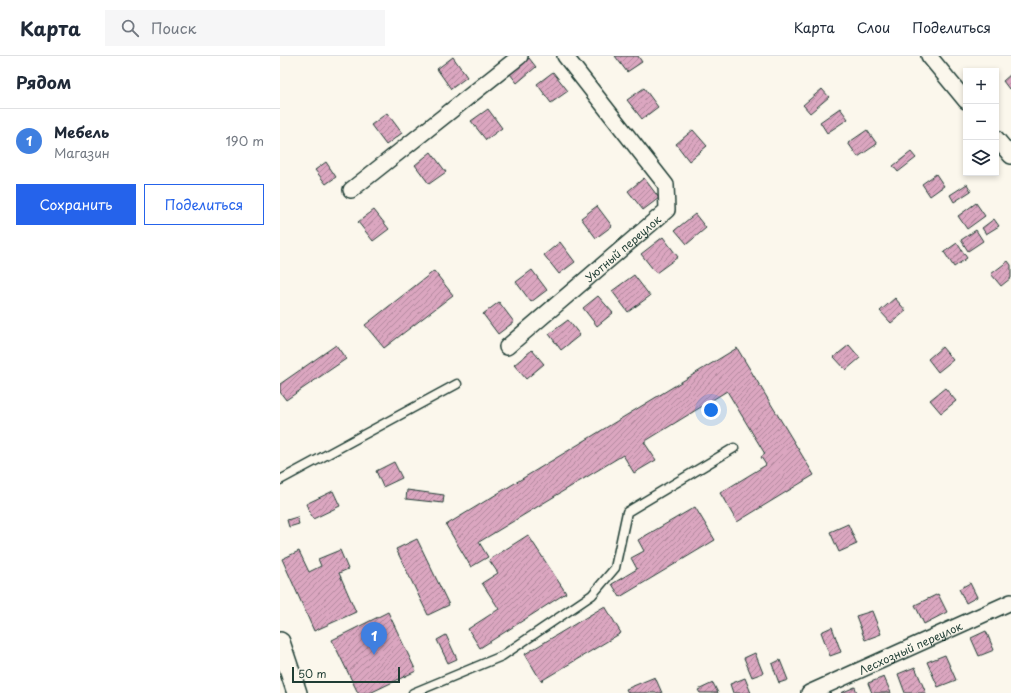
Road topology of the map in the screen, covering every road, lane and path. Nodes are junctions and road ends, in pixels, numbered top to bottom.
1 (520, 56) edge
2 (565, 56) edge
3 (929, 56) edge
4 (963, 97) edge
5 (998, 140) edge
6 (1011, 156) edge
7 (351, 190) dead end
8 (507, 347) dead end
9 (458, 384) dead end
10 (734, 448) dead end
11 (280, 480) edge
12 (1011, 602) edge
13 (280, 642) edge
14 (297, 693) edge
15 (413, 693) edge
16 (809, 693) edge

1 - 7 street
2 - 8 street, Уютный переулок
3 - 4 street
5 - 6 street
9 - 11 lane
10 - 15 lane
12 - 16 street, Лесхозный переулок
13 - 14 street

